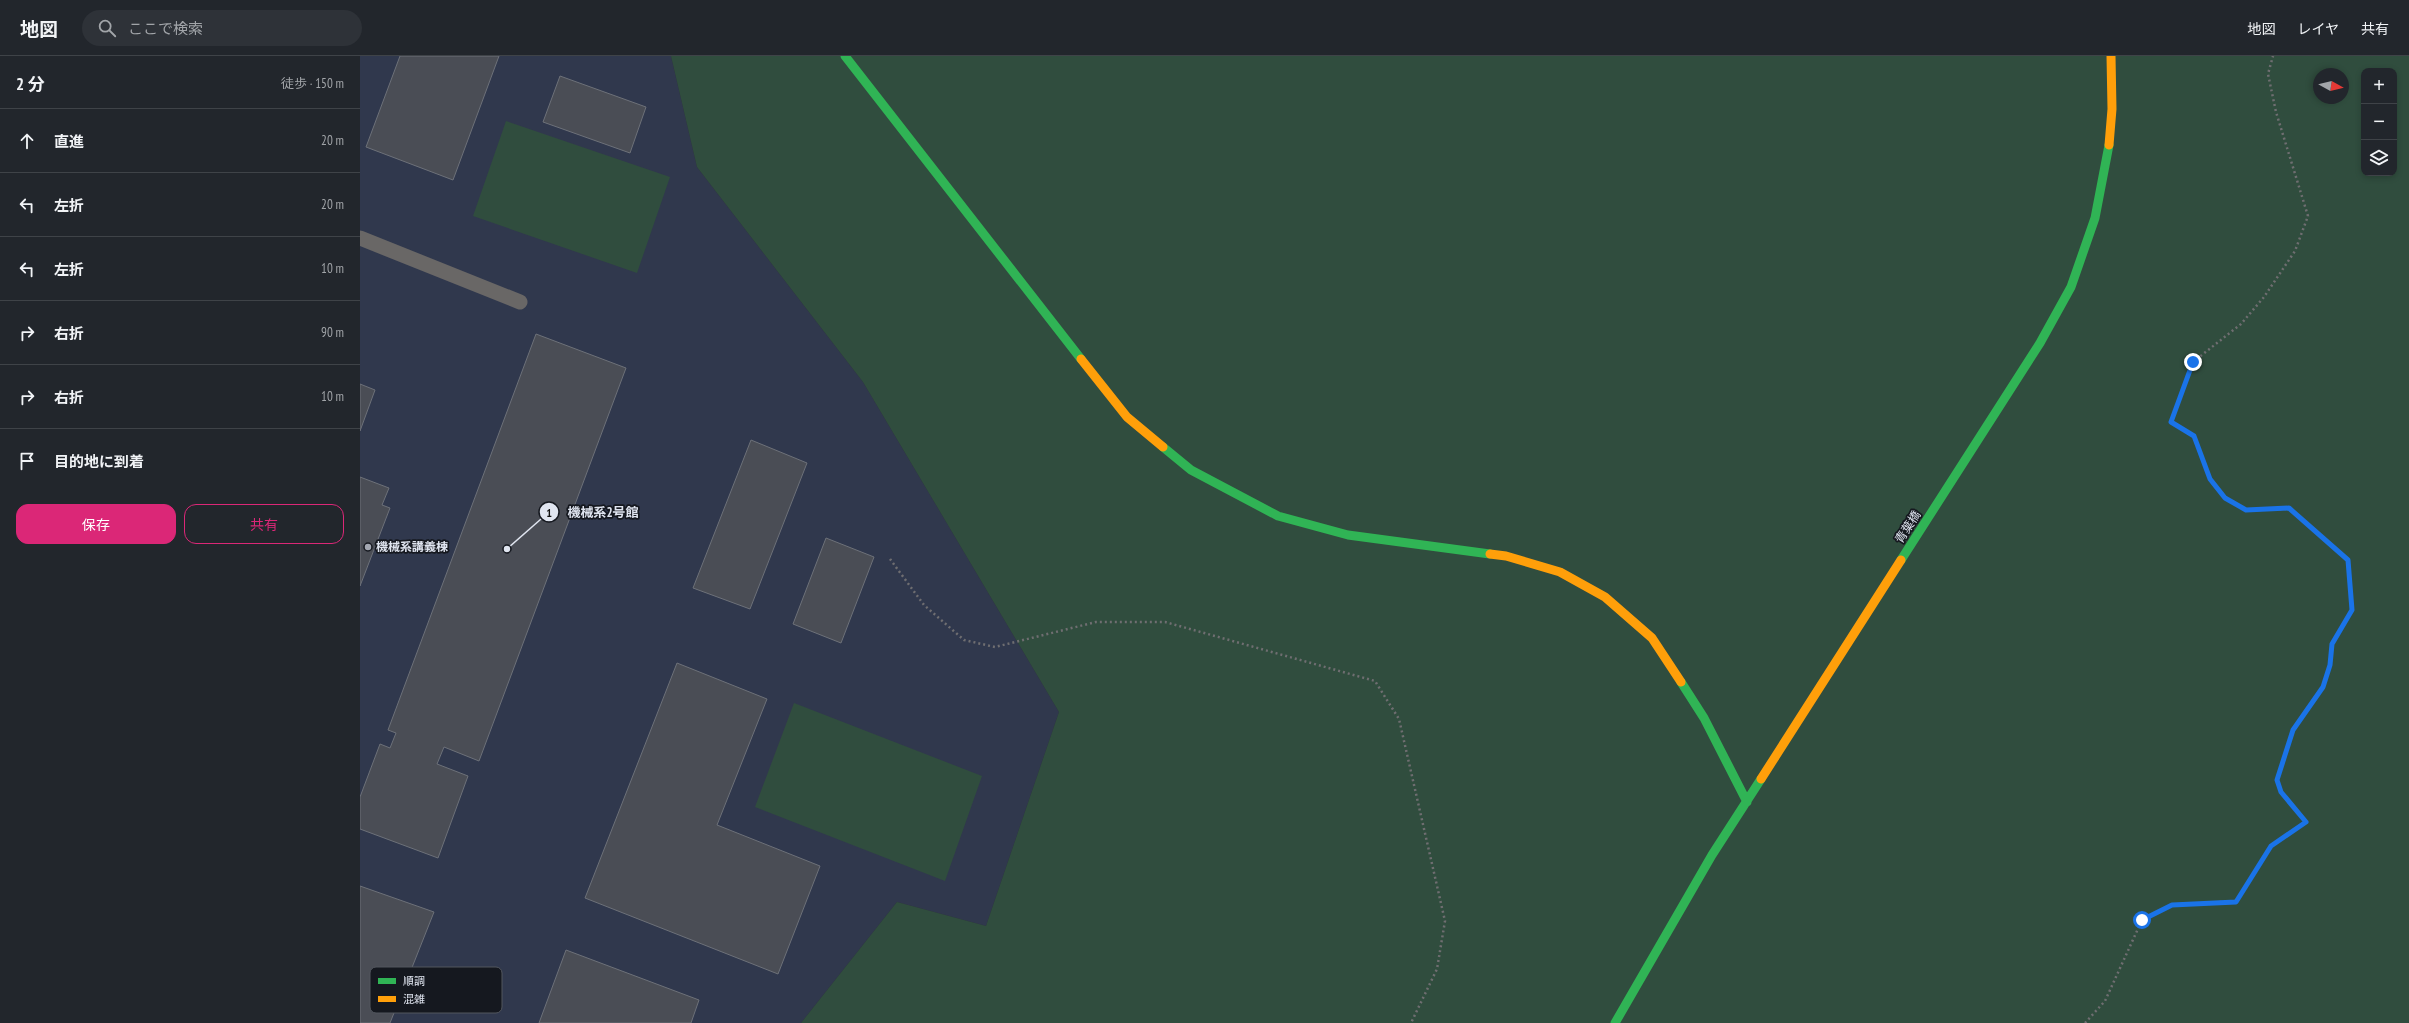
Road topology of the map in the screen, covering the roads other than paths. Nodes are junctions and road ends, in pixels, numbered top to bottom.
1 (845, 56) edge
2 (2111, 56) edge
3 (360, 238) edge
4 (520, 302) dead end
5 (1747, 802) junction
6 (1615, 1023) edge

1 - 5 street
2 - 5 street, 青葉橋
3 - 4 lane
5 - 6 street, 青葉橋

